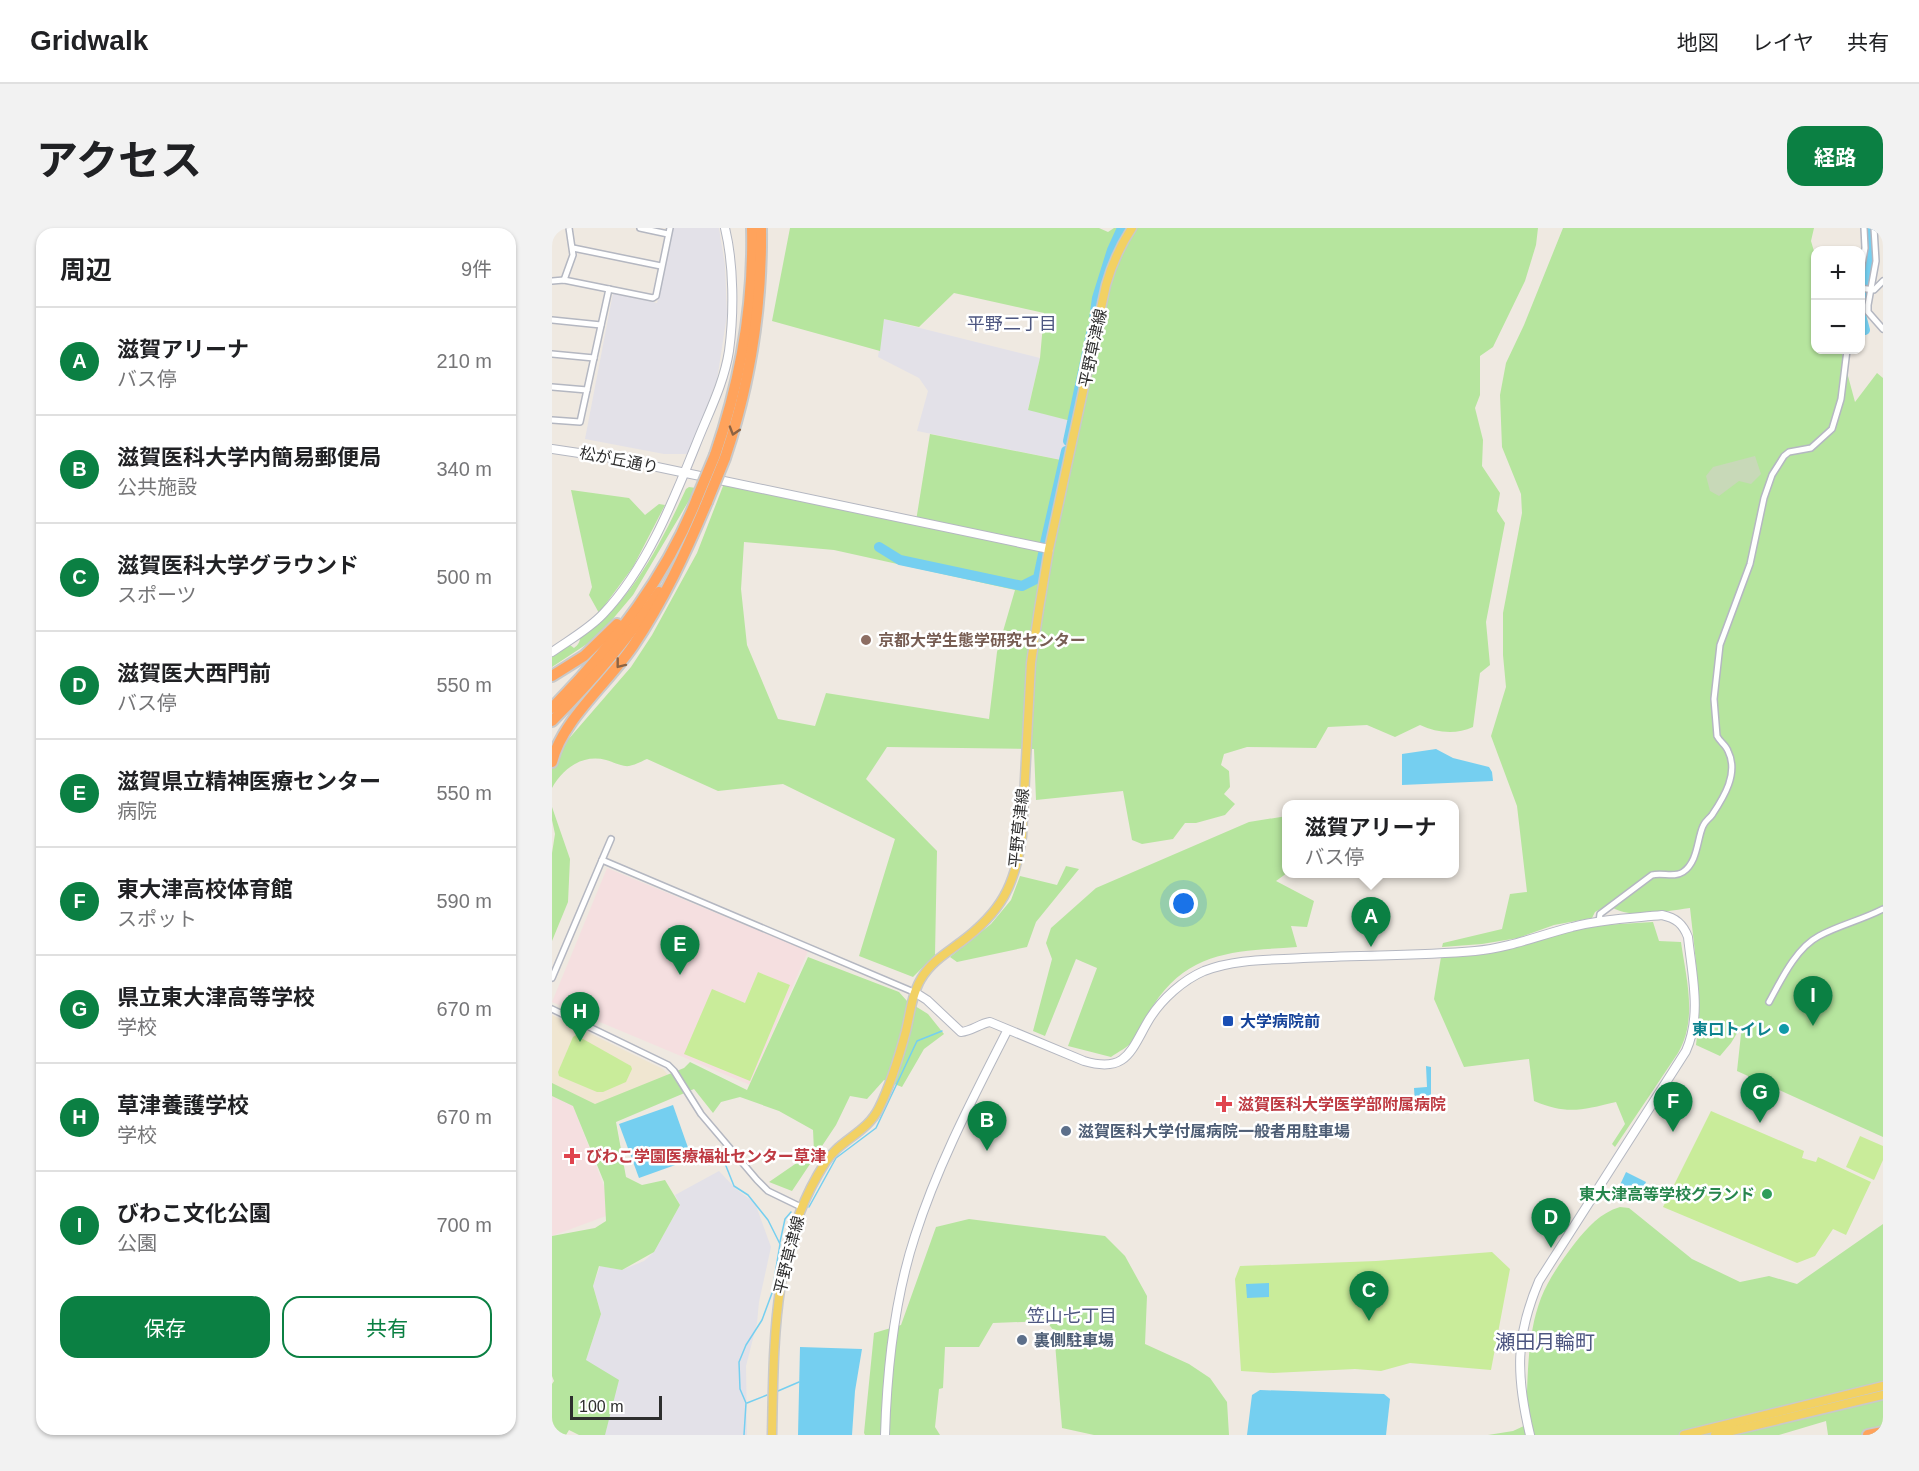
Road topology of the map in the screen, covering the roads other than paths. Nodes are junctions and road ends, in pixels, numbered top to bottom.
1 (569, 228) edge
2 (640, 228) edge
3 (725, 228) edge
4 (752, 228) edge
5 (761, 228) edge
6 (1132, 228) edge
7 (1864, 228) edge
8 (1874, 228) edge
9 (669, 231) edge
10 (1864, 246) edge
11 (573, 248) junction
12 (661, 266) junction
13 (564, 280) junction
14 (552, 281) edge
15 (1883, 281) edge
16 (1865, 288) edge
17 (609, 289) junction
18 (1871, 289) junction
19 (552, 320) edge
20 (601, 325) junction
21 (1883, 329) edge
22 (552, 354) edge
23 (1847, 354) edge
24 (594, 357) junction
25 (552, 387) edge
26 (587, 390) junction
27 (552, 420) edge
28 (552, 449) edge
29 (720, 457) junction
30 (685, 473) junction
31 (702, 500) junction
32 (1049, 549) junction
33 (552, 652) edge
34 (552, 676) edge
35 (552, 708) edge
36 (552, 721) edge
37 (552, 762) edge
38 (611, 839) dead end
39 (602, 860) junction
40 (1883, 909) edge
41 (1599, 922) junction
42 (552, 978) edge
43 (916, 993) junction
44 (1768, 1002) dead end
45 (552, 1009) edge
46 (1007, 1031) junction
47 (801, 1207) junction
48 (1883, 1386) edge
49 (1883, 1395) edge
50 (1883, 1432) edge
51 (771, 1435) edge
52 (885, 1435) edge
53 (1530, 1435) edge
54 (1684, 1435) edge
55 (1714, 1435) edge
56 (1868, 1435) edge

1 - 11 street
2 - 9 street
3 - 30 street
4 - 29 highway
5 -> 29 highway
6 - 32 main road, 平野草津線
7 - 10 street
8 - 18 street
9 - 12 street
11 - 12 street
11 - 13 street
12 - 17 street
13 - 14 street
13 - 17 street
15 - 18 street
16 - 18 street
17 - 20 street
18 - 21 street
19 - 20 street
20 - 24 street
22 - 24 street
23 - 41 street
24 - 26 street
25 - 26 street
26 - 27 street
28 - 30 street, 松が丘通り
29 - 31 highway, bridge
30 - 32 street, 松が丘通り
30 - 33 street
31 - 34 highway
31 - 35 highway
31 - 36 highway
31 -> 37 highway
32 - 43 main road, 平野草津線
38 - 39 street
39 - 42 street
39 - 43 street
40 - 44 street
41 - 46 street
41 - 53 street
43 - 46 street
43 - 47 main road, 平野草津線
45 - 47 street
46 - 52 street
47 - 51 main road, 平野草津線
48 - 54 main road
49 - 55 main road
50 - 56 highway

